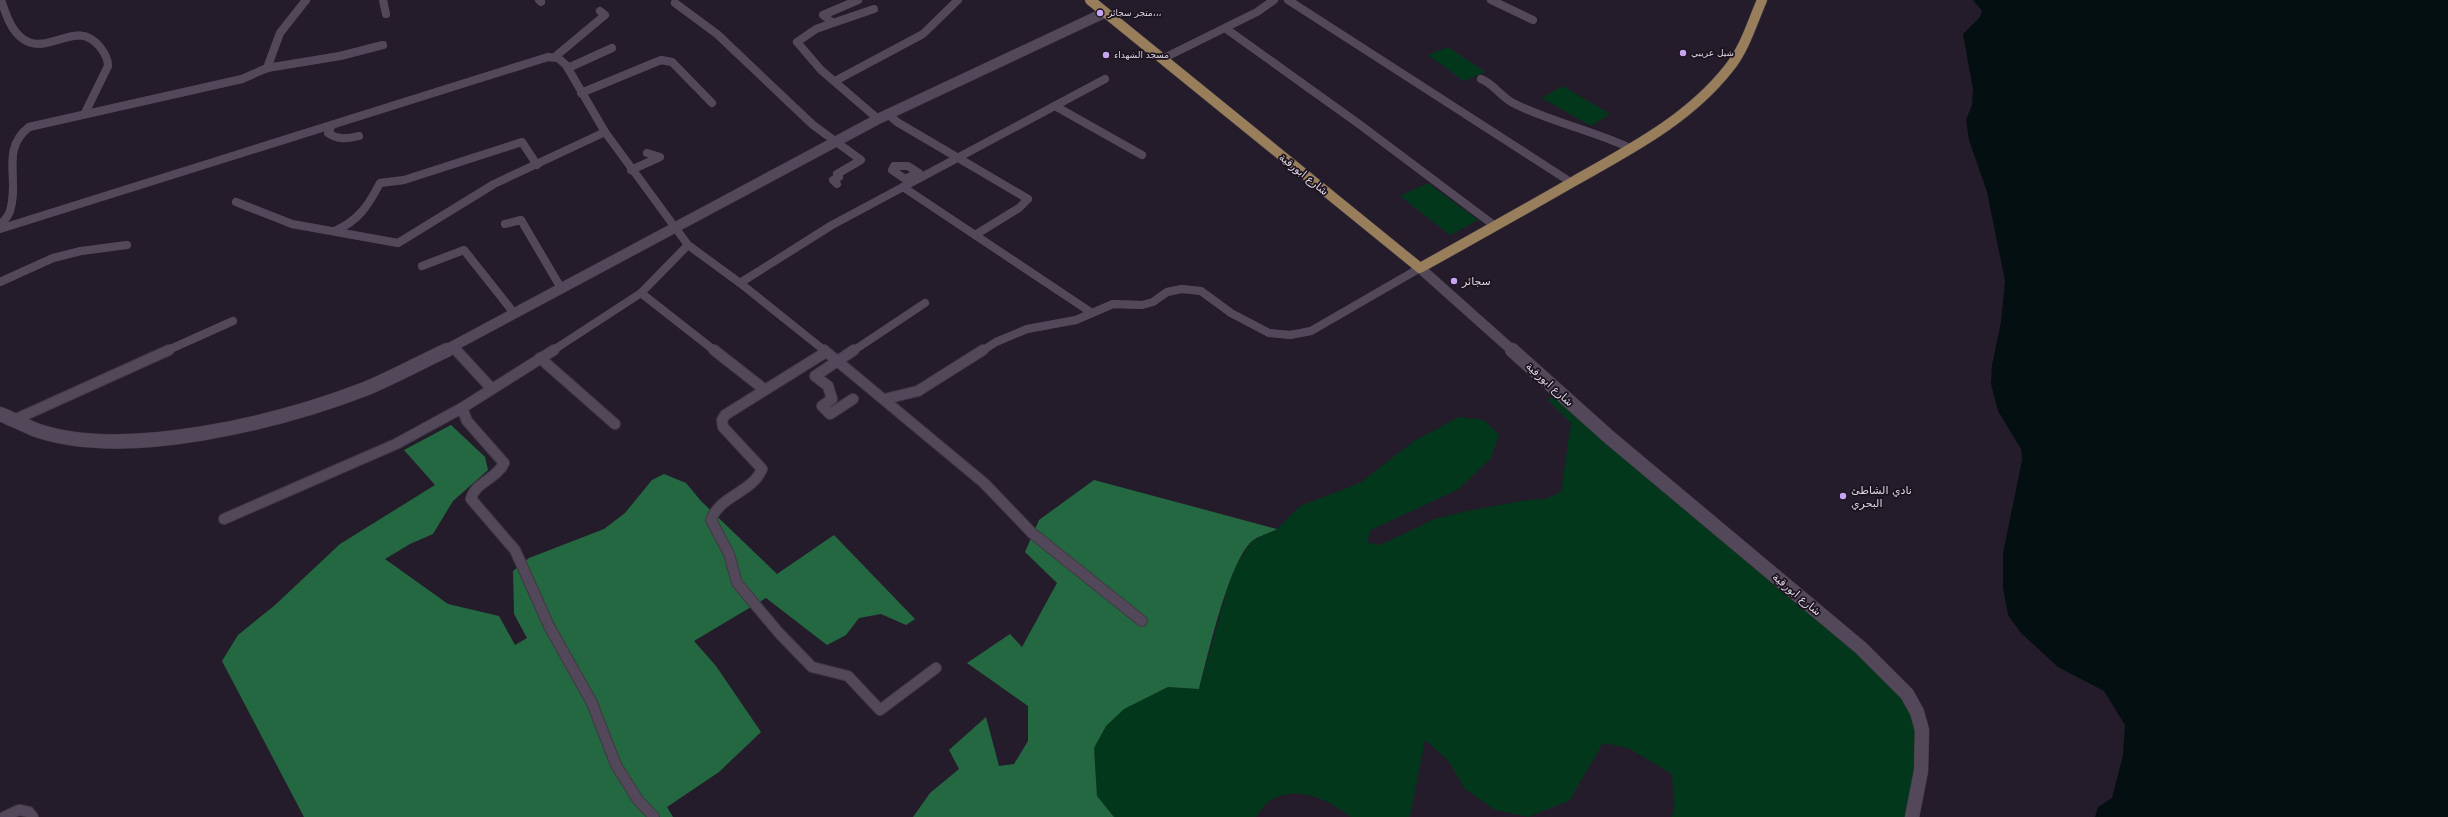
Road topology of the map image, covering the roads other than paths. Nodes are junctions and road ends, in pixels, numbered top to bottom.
1 (1, 0) edge
2 (306, 0) edge
3 (383, 0) edge
4 (858, 0) edge
5 (958, 0) edge
6 (1090, 0) edge
7 (1274, 0) edge
8 (1288, 0) edge
9 (1491, 0) edge
10 (1762, 0) edge
11 (675, 3) dead end
12 (874, 9) dead end
13 (600, 11) dead end
14 (1104, 13) junction
15 (386, 14) dead end
16 (1533, 20) dead end
17 (833, 22) junction
18 (1225, 28) junction
19 (383, 45) dead end
20 (612, 48) dead end
21 (556, 56) junction
22 (1162, 59) junction
23 (267, 68) junction
24 (568, 68) junction
25 (1105, 79) dead end
26 (1481, 79) dead end
27 (834, 81) junction
28 (582, 92) junction
29 (712, 103) dead end
30 (1056, 106) junction
31 (85, 113) junction
32 (888, 114) junction
33 (878, 119) junction
34 (332, 125) junction
35 (605, 132) junction
36 (359, 136) dead end
37 (836, 141) junction
38 (1630, 148) junction
39 (647, 153) dead end
40 (1142, 155) dead end
41 (959, 158) junction
42 (537, 165) junction
43 (631, 170) junction
44 (1572, 183) junction
45 (837, 184) dead end
46 (903, 187) junction
47 (236, 202) dead end
48 (506, 224) dead end
49 (1495, 226) junction
50 (0, 227) edge
51 (672, 228) junction
52 (335, 231) junction
53 (975, 235) junction
54 (127, 245) dead end
55 (688, 245) junction
56 (422, 266) dead end
57 (1420, 268) junction
58 (0, 282) edge
59 (740, 283) junction
60 (561, 288) junction
61 (641, 293) junction
62 (925, 304) dead end
63 (514, 313) junction
64 (1092, 313) junction
65 (232, 321) dead end
66 (453, 347) junction
67 (826, 352) junction
68 (540, 358) junction
69 (838, 361) junction
70 (491, 388) junction
71 (765, 390) junction
72 (853, 399) dead end
73 (885, 399) junction
74 (462, 408) junction
75 (0, 414) edge
76 (14, 420) junction
77 (615, 424) dead end
78 (224, 519) dead end
79 (1142, 621) dead end
80 (936, 668) dead end
81 (4, 817) edge
82 (33, 817) edge
83 (654, 817) edge
84 (1912, 817) edge

1 - 31 street
2 - 23 street
3 - 15 street
4 - 17 street
5 - 27 street
6 - 14 main road, شارع ابورقية
7 - 18 street
8 - 44 street
9 - 16 street
10 - 38 main road
11 - 37 street
12 - 17 street
13 - 21 street
14 - 22 main road, شارع ابورقية
14 - 32 main road
17 - 27 street
18 - 22 street
18 - 49 street
19 - 23 street
20 - 24 street
21 - 24 street
21 - 34 street
22 - 57 main road, شارع ابورقية
23 - 31 street
24 - 28 street
25 - 30 street
26 - 38 street
27 - 33 street
28 - 29 street
28 - 35 street
30 - 40 street
30 - 41 street
31 - 50 street
32 - 33 main road
32 - 41 street
33 - 37 main road
34 - 36 street
34 - 50 street
35 - 42 street
35 - 43 street
37 - 45 street
37 - 51 main road
38 - 44 main road
39 - 43 street
41 - 46 street
41 - 53 street
42 - 52 street
42 - 52 street
43 - 51 street
44 - 49 main road
46 - 53 street
46 - 59 street
47 - 52 street
48 - 60 street
49 - 57 main road
51 - 55 street
51 - 60 main road
53 - 64 street
54 - 58 street
55 - 59 street
55 - 61 street
56 - 63 street
57 - 64 street
57 - 84 main road, شارع ابورقية
59 - 67 street
60 - 63 main road
61 - 68 street
61 - 71 street
62 - 69 street
63 - 66 main road
64 - 73 street
65 - 76 street
66 - 70 street
66 - 76 main road
67 - 69 street
67 - 71 street
68 - 70 street
68 - 77 street
69 - 72 street
69 - 73 street
70 - 74 street
71 - 80 street
73 - 79 street
74 - 78 street
74 - 83 street
75 - 76 main road
81 - 82 street

